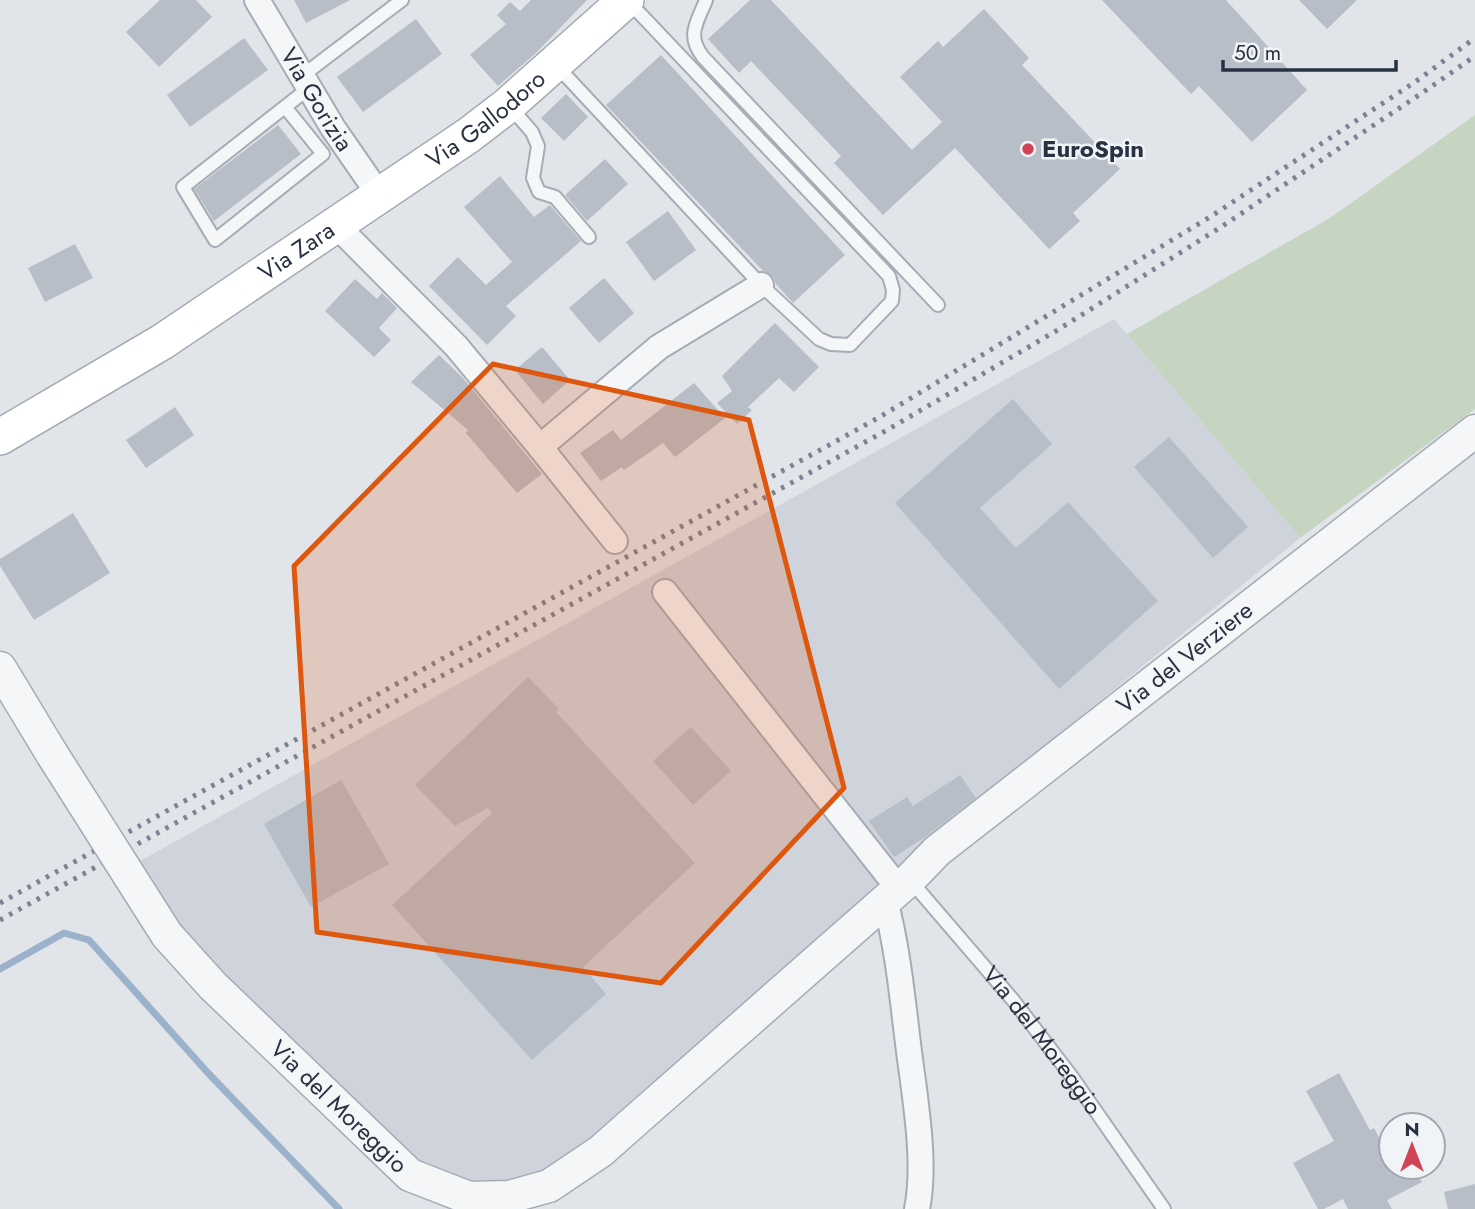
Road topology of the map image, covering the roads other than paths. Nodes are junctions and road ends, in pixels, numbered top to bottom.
1 (257, 0) edge
2 (401, 0) edge
3 (626, 0) edge
4 (706, 0) edge
5 (555, 64) junction
6 (305, 82) junction
7 (508, 105) junction
8 (285, 107) junction
9 (380, 196) junction
10 (336, 225) junction
11 (589, 237) dead end
12 (761, 285) junction
13 (938, 305) dead end
14 (1475, 431) edge
15 (0, 437) edge
16 (540, 447) junction
17 (615, 541) dead end
18 (664, 592) dead end
19 (0, 668) edge
20 (898, 889) junction
21 (917, 1209) edge
22 (1164, 1209) edge

1 - 6 street, Via Gorizia
2 - 6 lane
3 - 5 main road, Via Gallodoro
3 - 12 lane
4 - 13 lane
5 - 7 main road, Via Gallodoro
5 - 12 lane
6 - 8 lane
6 - 9 street, Via Gorizia
7 - 9 main road, Via Gallodoro
7 - 11 lane
8 - 8 lane
9 - 10 main road, Via Gallodoro
10 - 15 main road, Via Zara
10 - 16 street, Via Zara
12 - 16 street
14 - 20 street, Via del Verziere
16 - 17 street, Via Zara
18 - 20 street, Via del Moreggio
19 - 20 street, Via del Moreggio, bridge
20 - 21 street, Via del Moreggio
20 - 22 lane, Via del Moreggio

